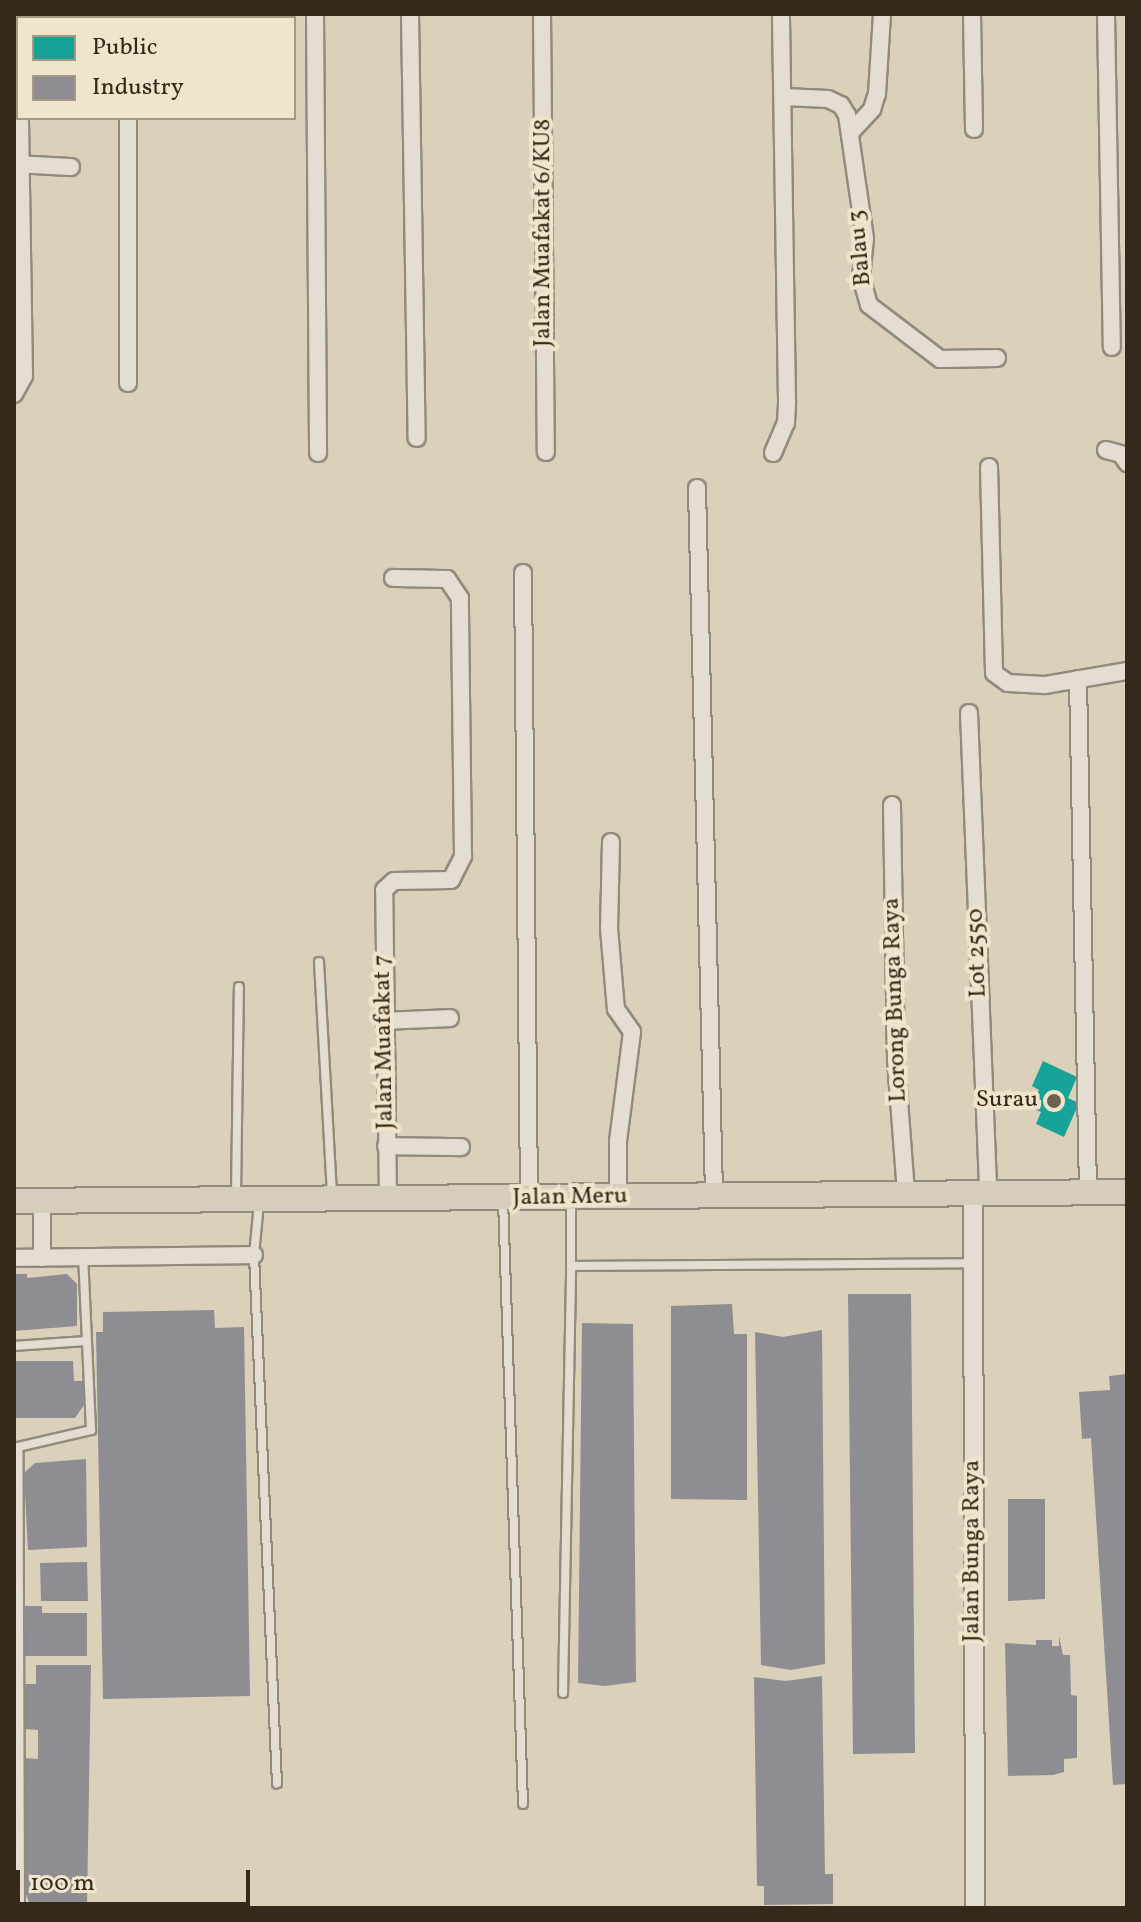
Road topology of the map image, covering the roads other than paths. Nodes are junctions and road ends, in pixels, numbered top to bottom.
1 (315, 14) edge
2 (410, 14) edge
3 (542, 14) edge
4 (781, 14) edge
5 (882, 14) edge
6 (972, 14) edge
7 (1106, 14) edge
8 (784, 97) junction
9 (20, 120) edge
10 (128, 120) edge
11 (974, 129) dead end
12 (850, 133) junction
13 (17, 164) edge
14 (71, 167) dead end
15 (18, 287) edge
16 (1112, 347) dead end
17 (997, 358) dead end
18 (128, 383) dead end
19 (14, 394) edge
20 (417, 438) dead end
21 (1106, 450) dead end
22 (546, 452) dead end
23 (318, 453) dead end
24 (773, 453) dead end
25 (1127, 463) edge
26 (989, 467) dead end
27 (697, 488) dead end
28 (523, 573) dead end
29 (393, 578) dead end
30 (1127, 671) edge
31 (1078, 679) junction
32 (969, 713) dead end
33 (892, 805) dead end
34 (611, 842) dead end
35 (319, 962) dead end
36 (239, 987) dead end
37 (450, 1018) dead end
38 (385, 1021) junction
39 (386, 1146) junction
40 (461, 1147) dead end
41 (1088, 1192) junction
42 (1127, 1192) edge
43 (980, 1193) junction
44 (906, 1194) junction
45 (714, 1196) junction
46 (618, 1197) junction
47 (529, 1198) junction
48 (571, 1198) junction
49 (503, 1199) junction
50 (388, 1200) junction
51 (14, 1201) edge
52 (42, 1201) junction
53 (332, 1201) junction
54 (248, 1202) junction
55 (254, 1255) junction
56 (83, 1257) junction
57 (14, 1258) edge
58 (42, 1258) junction
59 (971, 1263) junction
60 (571, 1266) junction
61 (86, 1341) junction
62 (14, 1346) edge
63 (563, 1693) dead end
64 (277, 1783) dead end
65 (523, 1804) dead end
66 (20, 1908) edge
67 (975, 1908) edge

1 - 23 street
2 - 20 street
3 - 22 street, Jalan Muafakat 6/KU8
4 - 8 street
5 - 12 street
6 - 11 street
7 - 16 street
8 - 12 street, Balau 3
8 - 24 street
9 - 13 street
10 - 18 street
12 - 17 street, Balau 3
13 - 14 street
13 - 15 street
15 - 19 street
21 - 25 street
26 - 31 street
27 - 45 street
28 - 47 street
29 - 38 street, Jalan Muafakat 7
30 - 31 street
31 - 41 street
32 - 43 street, Lot 2550
33 - 44 street, Lorong Bunga Raya
34 - 46 street
35 - 53 lane
36 - 54 lane
37 - 38 street
38 - 39 street, Jalan Muafakat 7
39 - 40 street
39 - 50 street, Jalan Muafakat 7
41 - 42 main road, Jalan Meru
41 - 43 main road, Jalan Meru
43 - 44 main road, Jalan Meru
43 - 59 street, Jalan Bunga Raya
44 - 45 main road, Jalan Meru
45 - 46 main road, Jalan Meru
46 - 48 main road, Jalan Meru
47 - 48 main road, Jalan Meru
47 - 49 main road, Jalan Meru
48 - 60 lane
49 - 50 main road, Jalan Meru
49 - 65 lane
50 - 53 main road, Jalan Meru
51 - 52 main road, Jalan Meru
52 - 54 main road, Jalan Meru
52 - 58 street
53 - 54 main road, Jalan Meru
54 - 55 lane
55 - 56 street
55 - 64 lane
56 - 58 street
56 - 61 lane
57 - 58 street
59 - 60 lane
59 - 67 street, Jalan Bunga Raya
60 - 63 lane
61 - 62 lane
61 - 66 lane

